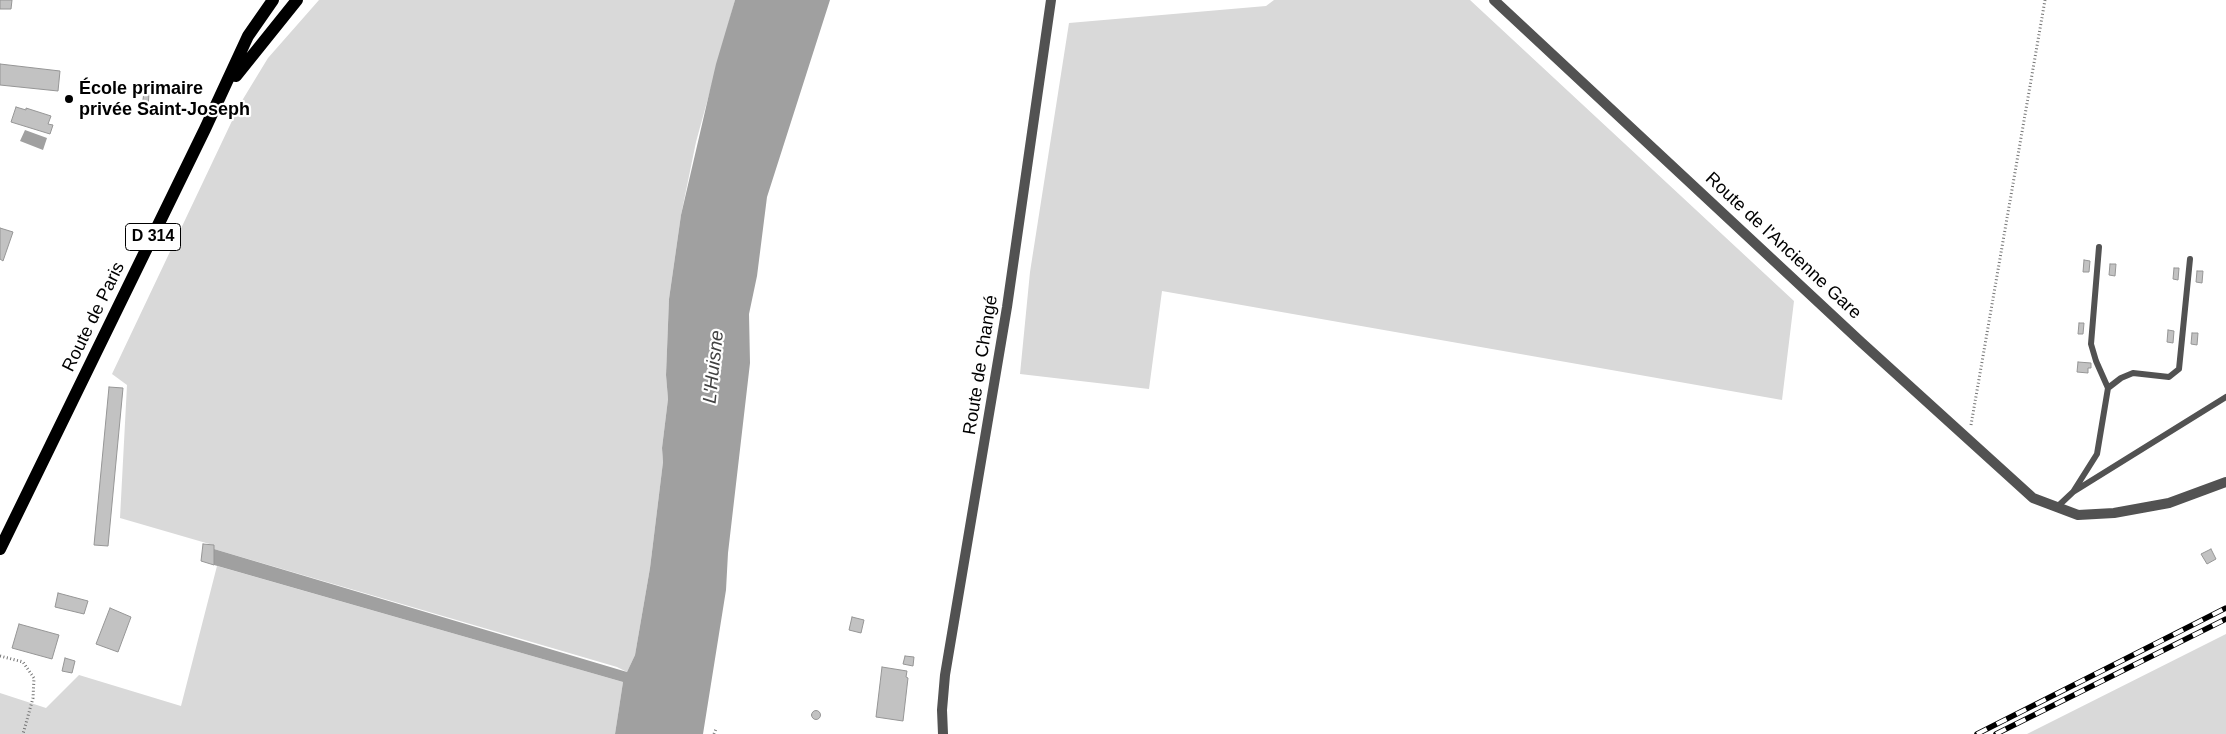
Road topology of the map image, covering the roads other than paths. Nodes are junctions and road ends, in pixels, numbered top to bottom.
1 (273, 0) edge
2 (297, 0) edge
3 (1051, 0) edge
4 (1494, 0) edge
5 (219, 100) junction
6 (2099, 247) dead end
7 (2190, 259) dead end
8 (2108, 388) junction
9 (2226, 397) edge
10 (2226, 482) edge
11 (2073, 492) junction
12 (2056, 508) junction
13 (0, 549) edge
14 (943, 734) edge

1 - 5 main road, Route de Paris / D 314
2 - 5 main road, Route de Paris / D 314
3 - 14 street, Route de Changé
4 - 12 street, Route de l'Ancienne Gare
5 - 13 main road, Route de Paris / D 314
6 - 8 lane
7 - 8 lane
8 - 11 lane
9 - 11 lane
10 - 12 street, Route de l'Ancienne Gare
11 - 12 lane

